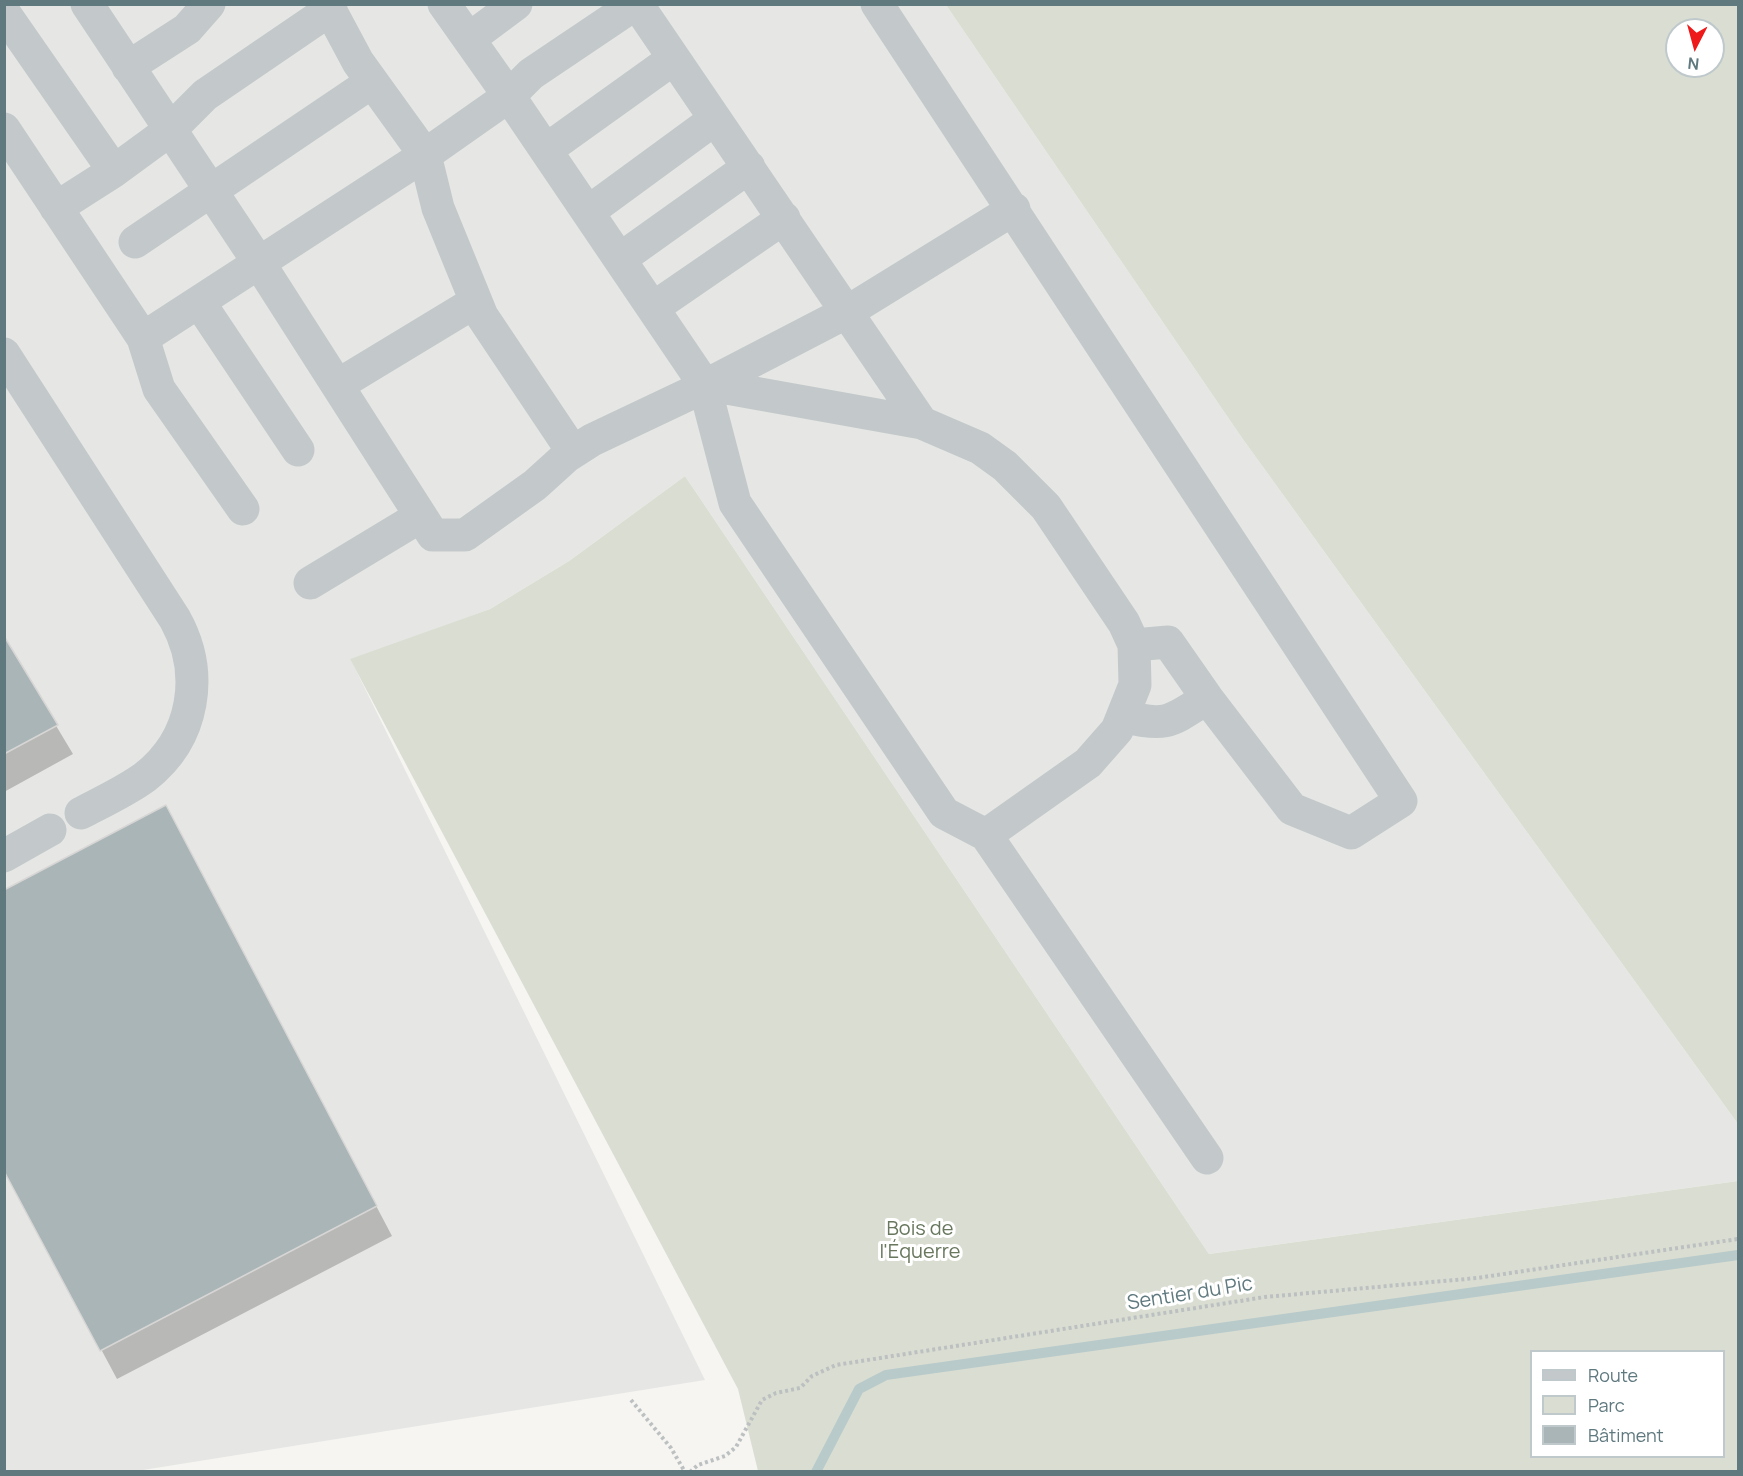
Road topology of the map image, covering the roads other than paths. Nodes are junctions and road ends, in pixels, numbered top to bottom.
1 (20, 4) edge
2 (87, 4) edge
3 (209, 4) edge
4 (444, 4) edge
5 (516, 4) edge
6 (636, 4) edge
7 (877, 4) edge
8 (329, 7) edge
9 (5, 14) edge
10 (469, 39) junction
11 (673, 59) junction
12 (128, 67) junction
13 (372, 82) junction
14 (509, 96) junction
15 (715, 119) junction
16 (4, 129) edge
17 (170, 130) junction
18 (546, 150) junction
19 (425, 155) junction
20 (749, 167) junction
21 (114, 171) junction
22 (210, 189) junction
23 (56, 208) junction
24 (1014, 208) junction
25 (588, 212) junction
26 (784, 218) junction
27 (135, 242) dead end
28 (620, 259) junction
29 (259, 263) junction
30 (199, 302) junction
31 (475, 302) junction
32 (653, 308) junction
33 (847, 312) junction
34 (143, 338) junction
35 (4, 354) edge
36 (704, 384) junction
37 (338, 385) junction
38 (922, 423) junction
39 (298, 450) dead end
40 (573, 452) junction
41 (243, 509) dead end
42 (421, 516) junction
43 (310, 582) dead end
44 (1134, 645) junction
45 (1207, 698) junction
46 (1123, 716) junction
47 (81, 813) dead end
48 (50, 830) dead end
49 (986, 835) junction
50 (4, 856) edge
51 (1207, 1158) dead end

1 - 9 lane
2 - 12 lane
3 - 12 lane
4 - 10 lane
5 - 10 lane
6 - 11 lane
6 - 14 lane
7 - 24 lane
8 - 13 lane
8 - 17 lane
9 - 21 lane
10 - 14 lane
11 - 15 lane
11 - 18 lane
12 - 17 lane
13 - 19 lane
13 - 22 lane
14 - 18 lane
14 - 19 lane
15 - 20 lane
15 - 25 lane
16 - 23 lane
17 - 21 lane
17 - 22 lane
18 - 25 lane
19 - 29 lane
19 - 31 lane
20 - 26 lane
20 - 28 lane
21 - 23 lane
22 - 27 lane
22 - 29 lane
23 - 34 lane
24 - 33 lane
24 - 45 lane
25 - 28 lane
26 - 32 lane
26 - 33 lane
28 - 32 lane
29 - 30 lane
29 - 37 lane
30 - 34 lane
30 - 39 lane
31 - 37 lane
31 - 40 lane
32 - 36 lane
33 - 36 lane
33 - 38 lane
34 - 41 lane
35 - 47 lane
36 - 38 lane
36 - 40 lane
36 - 49 lane
37 - 42 lane
38 - 44 lane
40 - 42 lane
42 - 43 lane
44 - 45 lane
44 - 46 lane
45 - 46 lane
46 - 49 lane
48 - 50 lane
49 - 51 lane

